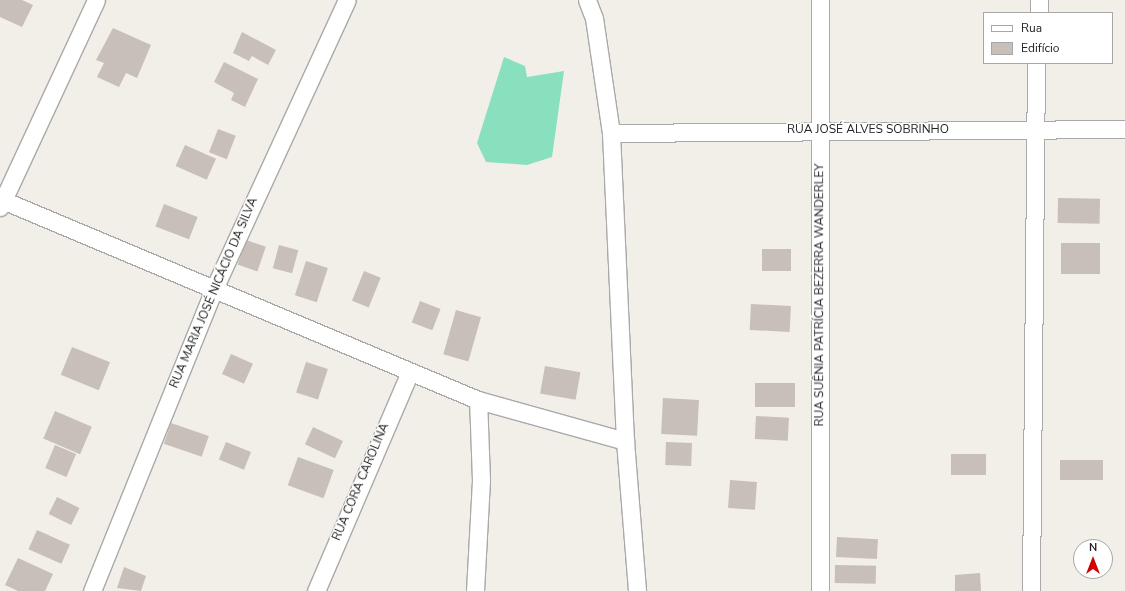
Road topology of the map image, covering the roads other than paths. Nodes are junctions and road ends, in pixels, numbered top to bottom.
1 (96, 0) edge
2 (347, 0) edge
3 (587, 0) edge
4 (820, 0) edge
5 (1039, 0) edge
6 (1039, 12) edge
7 (1036, 64) edge
8 (820, 129) junction
9 (1125, 129) edge
10 (1033, 131) junction
11 (611, 133) junction
12 (1, 202) edge
13 (213, 291) junction
14 (409, 374) junction
15 (478, 400) junction
16 (624, 441) junction
17 (92, 591) edge
18 (316, 591) edge
19 (475, 591) edge
20 (637, 591) edge
21 (820, 591) edge
22 (1031, 591) edge

1 - 12 street
2 - 13 street, RUA MARIA JOSÉ NICÁCIO DA SILVA
3 - 11 street
4 - 8 street, RUA SUÊNIA PATRÍCIA BEZERRA WANDERLEY
5 - 6 street
7 - 10 street
8 - 10 street, RUA JOSÉ ALVES SOBRINHO
8 - 11 street, RUA JOSÉ ALVES SOBRINHO
8 - 21 street, RUA SUÊNIA PATRÍCIA BEZERRA WANDERLEY
9 - 10 street, RUA JOSÉ ALVES SOBRINHO
10 - 22 street
11 - 16 street
12 - 13 street
13 - 14 street
13 - 17 street, RUA MARIA JOSÉ NICÁCIO DA SILVA
14 - 15 street
14 - 18 street, RUA CORA CAROLINA
15 - 16 street
15 - 19 street
16 - 20 street

